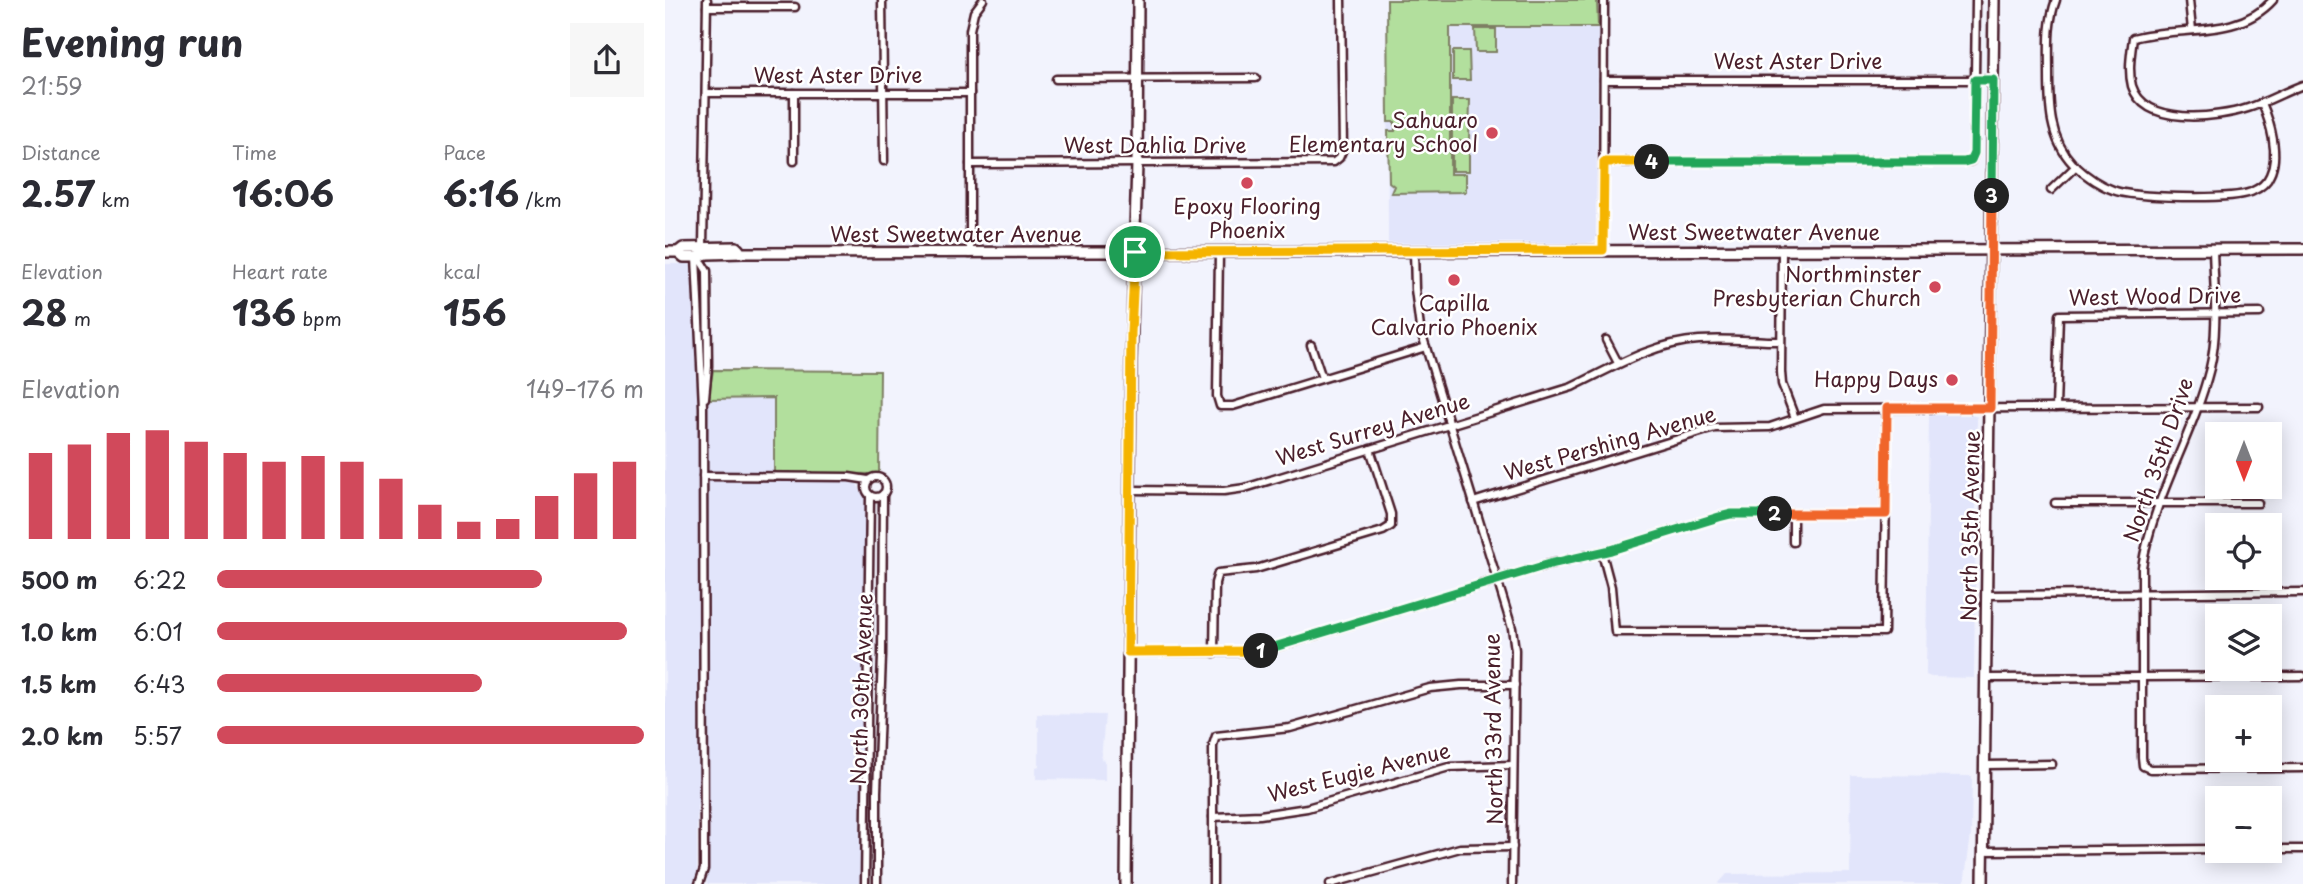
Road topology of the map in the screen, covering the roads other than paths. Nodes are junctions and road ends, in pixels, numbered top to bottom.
1 (882, 0) edge
2 (1138, 0) edge
3 (1341, 0) edge
4 (1604, 0) edge
5 (1976, 0) edge
6 (1994, 0) edge
7 (2056, 0) edge
8 (2189, 0) edge
9 (2273, 0) edge
10 (980, 1) edge
11 (707, 4) edge
12 (795, 7) dead end
13 (2192, 30) junction
14 (1138, 77) junction
15 (1256, 78) dead end
16 (1056, 79) dead end
17 (1604, 80) junction
18 (1975, 80) junction
19 (1993, 80) junction
20 (2303, 85) edge
21 (706, 93) junction
22 (794, 93) junction
23 (883, 93) junction
24 (969, 93) junction
25 (2262, 103) junction
26 (794, 161) dead end
27 (884, 162) dead end
28 (1604, 162) junction
29 (970, 164) junction
30 (1137, 164) junction
31 (2076, 166) junction
32 (2262, 186) junction
33 (2051, 190) dead end
34 (2270, 193) dead end
35 (2213, 249) junction
36 (2303, 249) edge
37 (680, 250) junction
38 (1603, 250) junction
39 (1782, 250) junction
40 (1991, 250) junction
41 (1414, 251) junction
42 (665, 252) edge
43 (1135, 252) junction
44 (1219, 252) junction
45 (708, 253) junction
46 (970, 254) junction
47 (696, 257) junction
48 (2214, 313) junction
49 (2260, 313) dead end
50 (1606, 340) dead end
51 (1780, 341) junction
52 (1311, 345) dead end
53 (1426, 347) junction
54 (1618, 363) junction
55 (1322, 378) junction
56 (2259, 407) dead end
57 (1887, 408) junction
58 (1990, 408) junction
59 (2056, 408) junction
60 (2196, 408) junction
61 (1795, 418) junction
62 (1450, 425) junction
63 (1370, 449) junction
64 (703, 476) junction
65 (868, 480) junction
66 (1130, 490) junction
67 (883, 494) junction
68 (870, 496) junction
69 (1473, 502) junction
70 (2055, 503) dead end
71 (2159, 503) junction
72 (2258, 503) dead end
73 (1793, 514) junction
74 (1886, 514) junction
75 (1793, 542) dead end
76 (1602, 553) junction
77 (1497, 580) junction
78 (2303, 592) edge
79 (2141, 593) junction
80 (1987, 594) junction
81 (1128, 652) junction
82 (1214, 653) junction
83 (2303, 676) edge
84 (2142, 677) junction
85 (1987, 678) junction
86 (1515, 685) junction
87 (2052, 764) dead end
88 (1513, 765) junction
89 (1986, 765) junction
90 (2303, 768) edge
91 (1213, 817) junction
92 (1513, 846) junction
93 (2205, 849) edge
94 (2282, 849) edge
95 (2303, 849) edge
96 (1984, 850) junction
97 (699, 884) edge
98 (865, 884) edge
99 (877, 884) edge
100 (1126, 884) edge
101 (1213, 884) edge
102 (1330, 884) edge
103 (1512, 884) edge
104 (1983, 884) edge

1 - 23 street
2 - 14 street
3 - 30 street, West Dahlia Drive
4 - 17 street
5 - 18 street
6 - 19 street, North 35th Avenue
7 - 31 street
8 - 13 street
9 - 13 street
10 - 24 street
11 - 12 street
11 - 21 street
13 - 25 street
14 - 15 street
14 - 16 street
14 - 30 street
17 - 18 street, West Aster Drive
17 - 28 street
18 - 19 street, West Aster Drive
18 - 28 street
19 - 40 street, North 35th Avenue
20 - 25 street
21 - 22 street, West Aster Drive
21 - 45 street
22 - 23 street, West Aster Drive
22 - 26 street
23 - 24 street, West Aster Drive
23 - 27 street
24 - 29 street
25 - 32 street
28 - 38 street
29 - 30 street, West Dahlia Drive
29 - 46 street
30 - 43 street
31 - 32 street
31 - 33 street
32 - 34 street
35 - 36 street, West Sweetwater Avenue
35 - 40 street, West Sweetwater Avenue
35 - 48 street, North 35th Drive
37 - 42 street, West Sweetwater Avenue
37 - 45 street, West Sweetwater Avenue
37 - 47 street, West Sweetwater Avenue
38 - 39 street, West Sweetwater Avenue
38 - 41 street, West Sweetwater Avenue
39 - 40 street, West Sweetwater Avenue
39 - 51 street
40 - 58 street, North 35th Avenue
41 - 44 street, West Sweetwater Avenue
41 - 53 street, North 33rd Avenue
43 - 44 street, West Sweetwater Avenue
43 - 46 street, West Sweetwater Avenue
43 - 66 street
44 - 55 street
45 - 46 street, West Sweetwater Avenue
45 - 47 street
47 - 64 street
48 - 49 street, West Wood Drive
48 - 59 street, West Wood Drive
48 - 60 street, North 35th Drive
50 - 54 street
51 - 54 street, West Surrey Avenue
51 - 61 street
52 - 55 street
53 - 55 street
53 - 62 street, North 33rd Avenue
54 - 62 street, West Surrey Avenue
56 - 60 street, West Pershing Avenue
57 - 58 street, West Pershing Avenue
57 - 61 street, West Pershing Avenue
57 - 74 street
58 - 59 street, West Pershing Avenue
58 - 80 street, North 35th Avenue
59 - 60 street, West Pershing Avenue
60 - 71 street, North 35th Drive
61 - 69 street, West Pershing Avenue
62 - 63 street, West Surrey Avenue
62 - 69 street, North 33rd Avenue
63 - 66 street, West Surrey Avenue
63 - 82 street
64 - 65 street
64 - 97 street
65 - 67 street
65 - 68 street, North 30th Avenue
66 - 81 street
67 - 68 street
67 - 99 street, North 30th Avenue
68 - 98 street, North 30th Avenue
69 - 77 street, North 33rd Avenue
70 - 71 street
71 - 72 street
71 - 79 street, North 35th Drive
73 - 74 street
73 - 75 street
73 - 76 street
74 - 76 street
76 - 77 street
77 - 82 street
77 - 86 street, North 33rd Avenue
78 - 79 street
79 - 80 street
79 - 84 street, North 35th Drive
80 - 85 street, North 35th Avenue
81 - 82 street
81 - 100 street
83 - 84 street
84 - 85 street
84 - 90 street, North 35th Drive
85 - 89 street, North 35th Avenue
86 - 88 street, North 33rd Avenue
86 - 91 street
87 - 89 street
88 - 91 street, West Eugie Avenue
88 - 92 street, North 33rd Avenue
89 - 96 street, North 35th Avenue
91 - 101 street
92 - 102 street
92 - 103 street, North 33rd Avenue
93 - 96 street
94 - 95 street
96 - 104 street, North 35th Avenue

